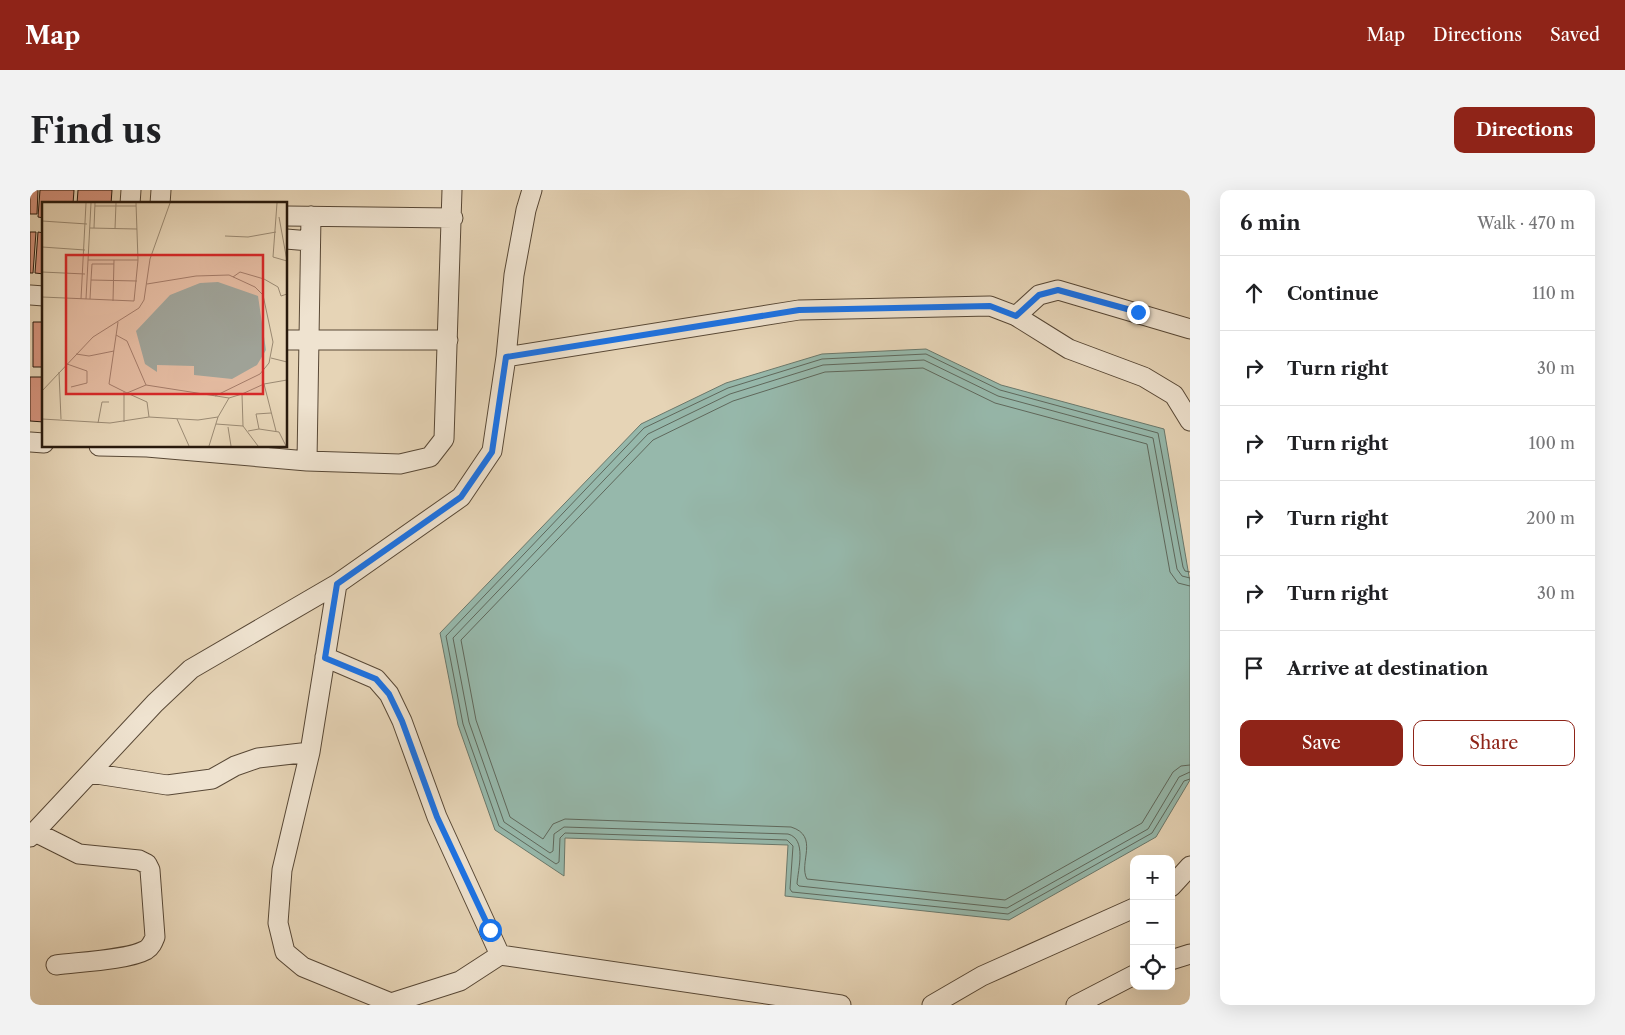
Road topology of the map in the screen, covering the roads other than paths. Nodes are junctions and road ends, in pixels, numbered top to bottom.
1 (452, 190) edge
2 (532, 190) edge
3 (288, 216) edge
4 (310, 216) junction
5 (453, 218) junction
6 (288, 240) edge
7 (310, 241) junction
8 (1016, 316) junction
9 (1190, 329) edge
10 (288, 340) edge
11 (448, 340) junction
12 (309, 341) junction
13 (506, 357) junction
14 (1190, 420) edge
15 (171, 448) edge
16 (307, 461) junction
17 (337, 584) junction
18 (325, 658) junction
19 (310, 752) junction
20 (90, 773) junction
21 (32, 835) edge
22 (1190, 866) edge
23 (1175, 883) edge
24 (1130, 910) edge
25 (1190, 954) edge
26 (500, 955) junction
27 (1175, 959) edge
28 (56, 965) dead end
29 (1130, 977) edge
30 (371, 1000) edge
31 (395, 1004) edge
32 (841, 1005) edge
33 (932, 1005) edge
34 (1076, 1005) edge

1 - 5 street
2 - 13 street
3 - 4 street
4 - 5 street
4 - 7 street
5 - 11 street
6 - 7 street
7 - 12 street
8 - 9 street
8 - 13 street
8 - 14 street
10 - 12 street
11 - 12 street
11 - 16 street
12 - 16 street
13 - 17 street
15 - 16 street
17 - 18 street
17 - 20 street
18 - 19 street
18 - 26 street
19 - 20 street
19 - 30 street
20 - 21 street
21 - 28 street
22 - 23 street
24 - 33 street
25 - 27 street
26 - 31 street
26 - 32 street
29 - 34 street
30 - 31 street

